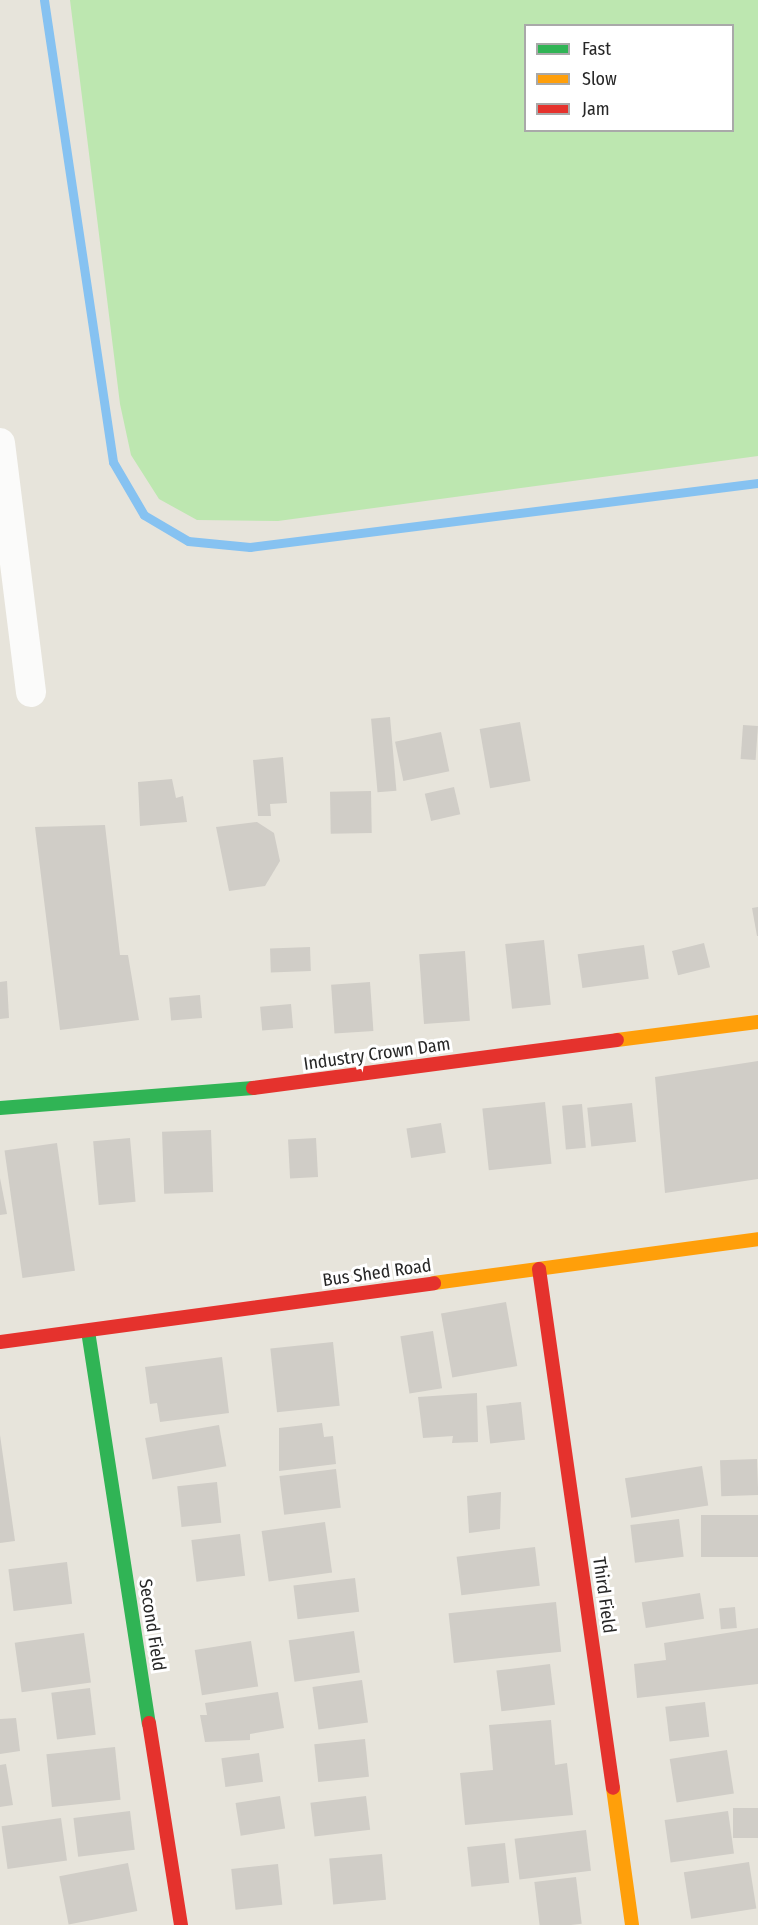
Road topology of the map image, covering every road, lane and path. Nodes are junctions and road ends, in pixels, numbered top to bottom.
1 (0, 443) edge
2 (31, 692) dead end
3 (758, 1022) edge
4 (0, 1108) edge
5 (758, 1239) edge
6 (539, 1269) junction
7 (88, 1331) junction
8 (0, 1342) edge
9 (181, 1925) edge
10 (633, 1925) edge

1 - 2 street
3 - 4 street, Industry Crown Dam
5 - 6 street, Bus Shed Road
6 - 7 street, Bus Shed Road
6 - 10 street, Third Field
7 - 8 street, Bus Shed Road
7 - 9 street, Second Field

